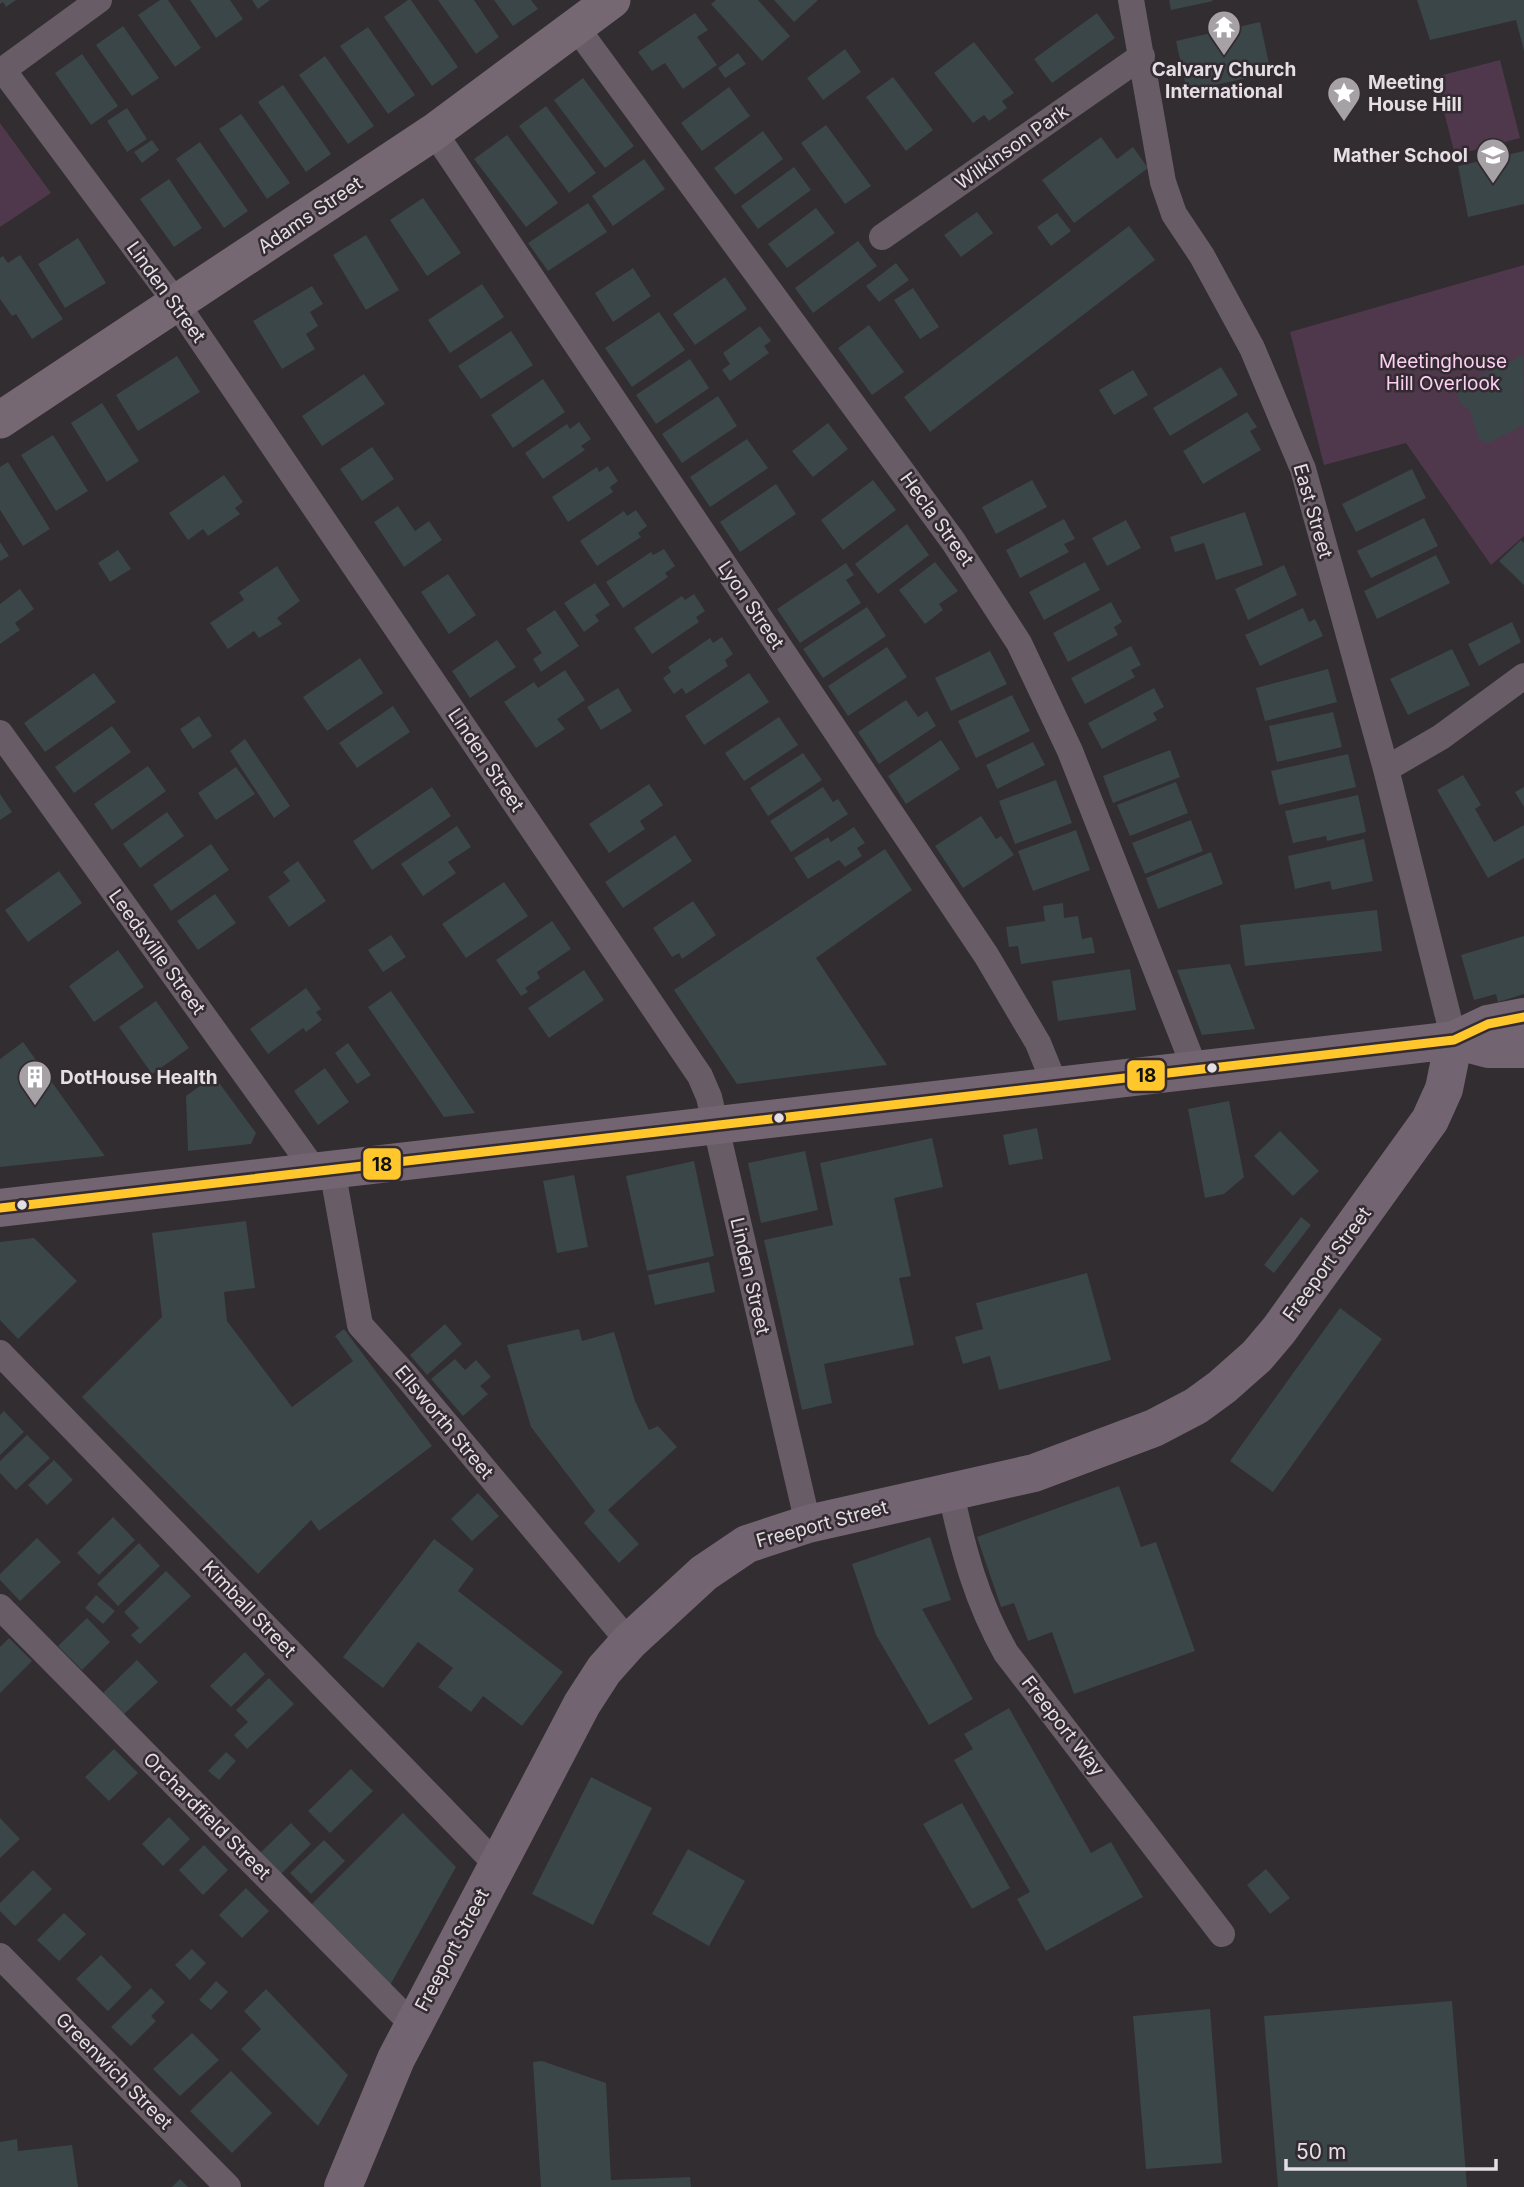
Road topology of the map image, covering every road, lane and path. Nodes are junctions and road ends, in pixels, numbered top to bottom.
1 (99, 0) edge
2 (612, 0) edge
3 (1132, 0) edge
4 (576, 27) junction
5 (1142, 56) junction
6 (434, 132) junction
7 (882, 237) dead end
8 (177, 304) junction
9 (0, 420) edge
10 (1524, 676) edge
11 (0, 733) edge
12 (1386, 769) junction
13 (1524, 1017) edge
14 (1454, 1040) junction
15 (1524, 1049) edge
16 (1195, 1069) junction
17 (1055, 1085) junction
18 (715, 1125) junction
19 (323, 1170) junction
20 (0, 1208) edge
21 (0, 1353) edge
22 (951, 1493) junction
23 (808, 1524) junction
24 (0, 1607) edge
25 (629, 1642) junction
26 (497, 1865) junction
27 (1222, 1934) dead end
28 (0, 1956) edge
29 (413, 2025) junction
30 (228, 2187) edge
31 (343, 2187) edge

1 - 8 street, Linden Street
2 - 4 main road, Adams Street
3 - 5 street, East Street
4 - 6 main road, Adams Street
4 - 16 street, Hecla Street
5 - 7 street, Wilkinson Park
5 - 12 street, East Street
6 - 8 main road, Adams Street
6 - 17 street, Lyon Street
8 - 9 main road, Adams Street
8 - 18 street, Linden Street
10 - 12 street
11 - 19 street, Leedsville Street
12 - 14 street, East Street
13 - 14 main road
14 - 15 main road
14 - 16 main road
14 - 22 main road, Freeport Street
16 - 17 main road
17 - 18 main road
18 - 19 main road
18 - 23 street, Linden Street
19 - 20 main road
19 - 25 street, Ellsworth Street
21 - 26 street, Kimball Street
22 - 23 main road, Freeport Street
22 - 27 street, Freeport Way
23 - 25 main road, Freeport Street
24 - 29 street, Orchardfield Street
25 - 26 main road, Freeport Street
26 - 29 main road, Freeport Street
28 - 30 street, Greenwich Street
29 - 31 main road, Freeport Street

